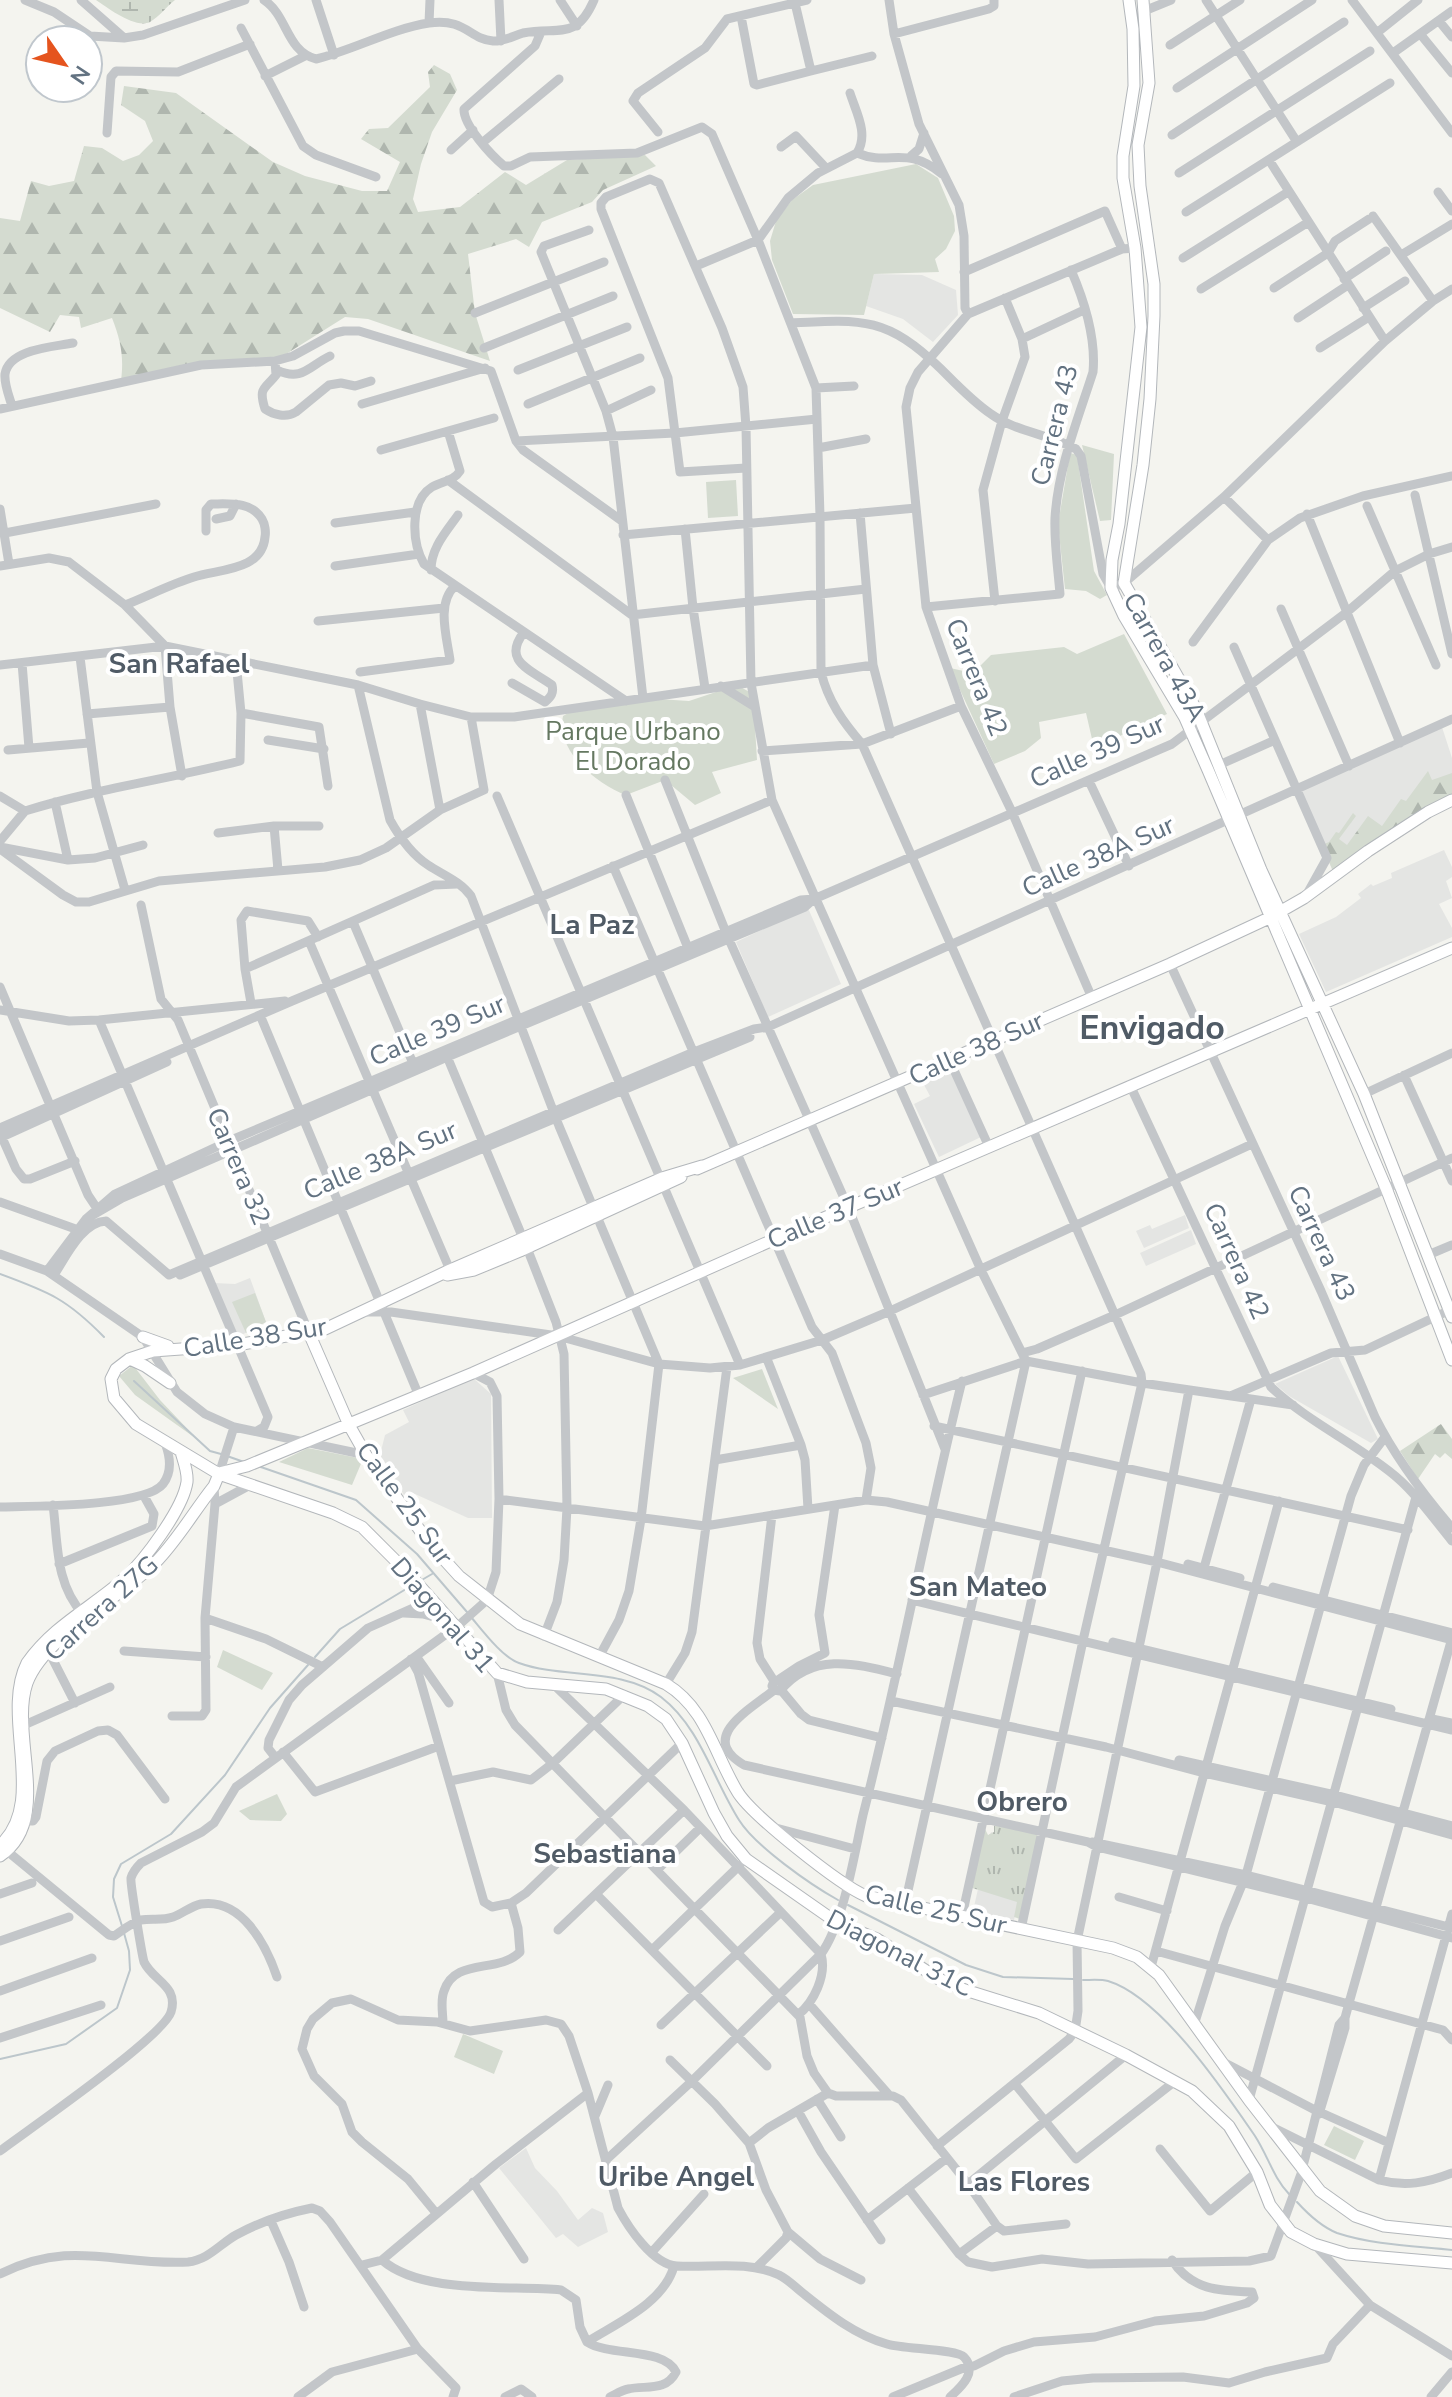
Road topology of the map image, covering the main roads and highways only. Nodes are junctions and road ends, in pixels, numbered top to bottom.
1 (1129, 0) edge
2 (1144, 6) edge
3 (1452, 800) edge
4 (1235, 818) junction
5 (1275, 915) junction
6 (1451, 948) edge
7 (1324, 1005) junction
8 (1312, 1010) junction
9 (1451, 1312) edge
10 (309, 1333) junction
11 (139, 1335) road end
12 (184, 1349) junction
13 (141, 1355) junction
14 (1452, 1360) edge
15 (170, 1383) road end
16 (349, 1425) junction
17 (181, 1452) junction
18 (219, 1474) junction
19 (83, 1614) junction
20 (497, 1673) joint
21 (20, 1759) junction
22 (2, 1851) edge
23 (1452, 2233) edge
24 (1452, 2263) edge

1 - 4 main road, Carrera 43A
2 - 4 main road, Carrera 43A
3 - 5 main road, Calle 38 Sur
4 - 5 main road, Carrera 43A
5 - 7 main road, Carrera 43A
5 - 8 main road, Carrera 43A
5 - 10 main road, Calle 38 Sur
6 - 7 main road, Calle 37 Sur
7 - 8 main road, Calle 37 Sur
7 - 9 main road, Carrera 43A
8 - 14 main road, Carrera 43A
8 - 16 main road, Calle 37 Sur
10 - 12 main road, Calle 38 Sur
10 - 16 main road, Carrera 32
11 - 12 main road
12 - 13 main road, Calle 38 Sur
13 - 15 main road
13 - 17 main road, Diagonal 31
16 - 18 main road, Calle 37 Sur
16 - 23 main road, Calle 25 Sur
17 - 18 main road, Diagonal 31
17 - 19 main road, Carrera 27G
18 - 19 main road, Carrera 27G
18 - 20 main road, Diagonal 31
19 - 21 main road, Carrera 27G
19 - 21 main road, Carrera 27G
20 - 24 main road, Diagonal 31C
21 - 22 main road
21 - 22 main road

